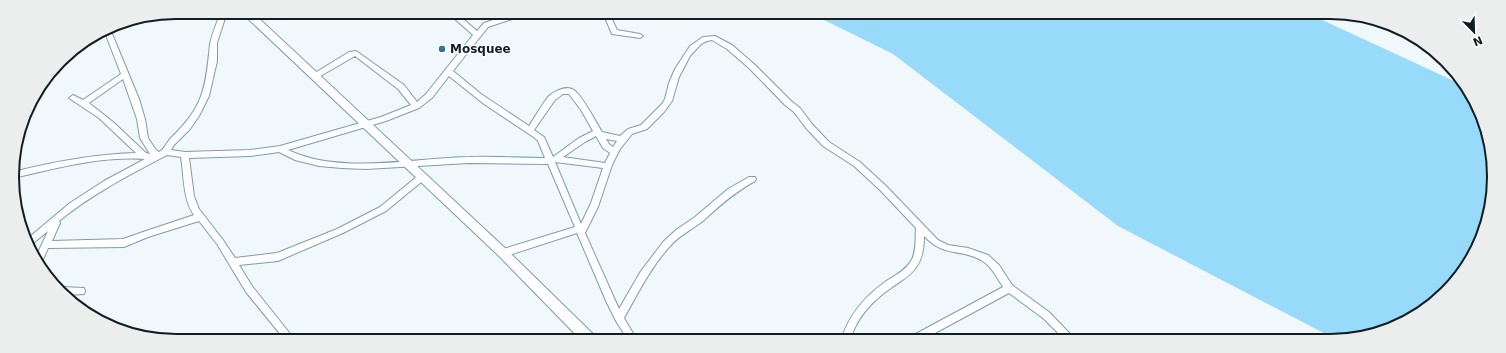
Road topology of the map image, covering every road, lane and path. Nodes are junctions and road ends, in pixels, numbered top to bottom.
1 (221, 19) edge
2 (253, 19) edge
3 (458, 19) edge
4 (503, 19) edge
5 (609, 19) edge
6 (109, 34) edge
7 (477, 35) junction
8 (640, 36) dead end
9 (448, 71) junction
10 (126, 74) junction
11 (314, 76) junction
12 (73, 98) dead end
13 (84, 103) junction
14 (416, 106) junction
15 (366, 124) junction
16 (530, 130) junction
17 (598, 133) junction
18 (623, 140) junction
19 (280, 149) junction
20 (614, 152) junction
21 (161, 155) junction
22 (185, 155) junction
23 (144, 156) junction
24 (552, 160) junction
25 (409, 165) junction
26 (608, 166) junction
27 (19, 174) edge
28 (422, 177) junction
29 (752, 179) dead end
30 (200, 216) junction
31 (58, 218) junction
32 (920, 228) junction
33 (580, 231) junction
34 (32, 240) edge
35 (45, 245) junction
36 (503, 254) junction
37 (40, 256) edge
38 (234, 262) junction
39 (1009, 288) junction
40 (68, 291) edge
41 (81, 291) dead end
42 (619, 318) junction
43 (286, 334) edge
44 (584, 334) edge
45 (629, 334) edge
46 (848, 334) edge
47 (925, 334) edge
48 (1066, 334) edge

1 - 21 street
2 - 11 street
3 - 7 street
4 - 7 street
5 - 8 street
6 - 10 street
7 - 9 street
9 - 14 street
9 - 16 street
10 - 13 street
10 - 21 street
11 - 14 street
11 - 15 street
12 - 13 street
13 - 23 street
14 - 15 street
15 - 19 street
15 - 25 street
16 - 17 street
16 - 24 street
17 - 18 street
17 - 20 street
17 - 24 street
18 - 20 street
18 - 32 street
19 - 22 street
19 - 25 street
20 - 26 street
21 - 22 street
21 - 23 street
21 - 31 street
22 - 30 street
23 - 27 street
24 - 25 street
24 - 26 street
24 - 33 street
25 - 28 street
26 - 33 street
28 - 36 street
28 - 38 street
29 - 42 street
30 - 35 street
30 - 38 street
31 - 34 street
31 - 35 street
32 - 39 street
32 - 46 street
33 - 36 street
33 - 42 street
35 - 37 street
36 - 44 street
38 - 43 street
39 - 47 street
39 - 48 street
40 - 41 street
42 - 45 street

